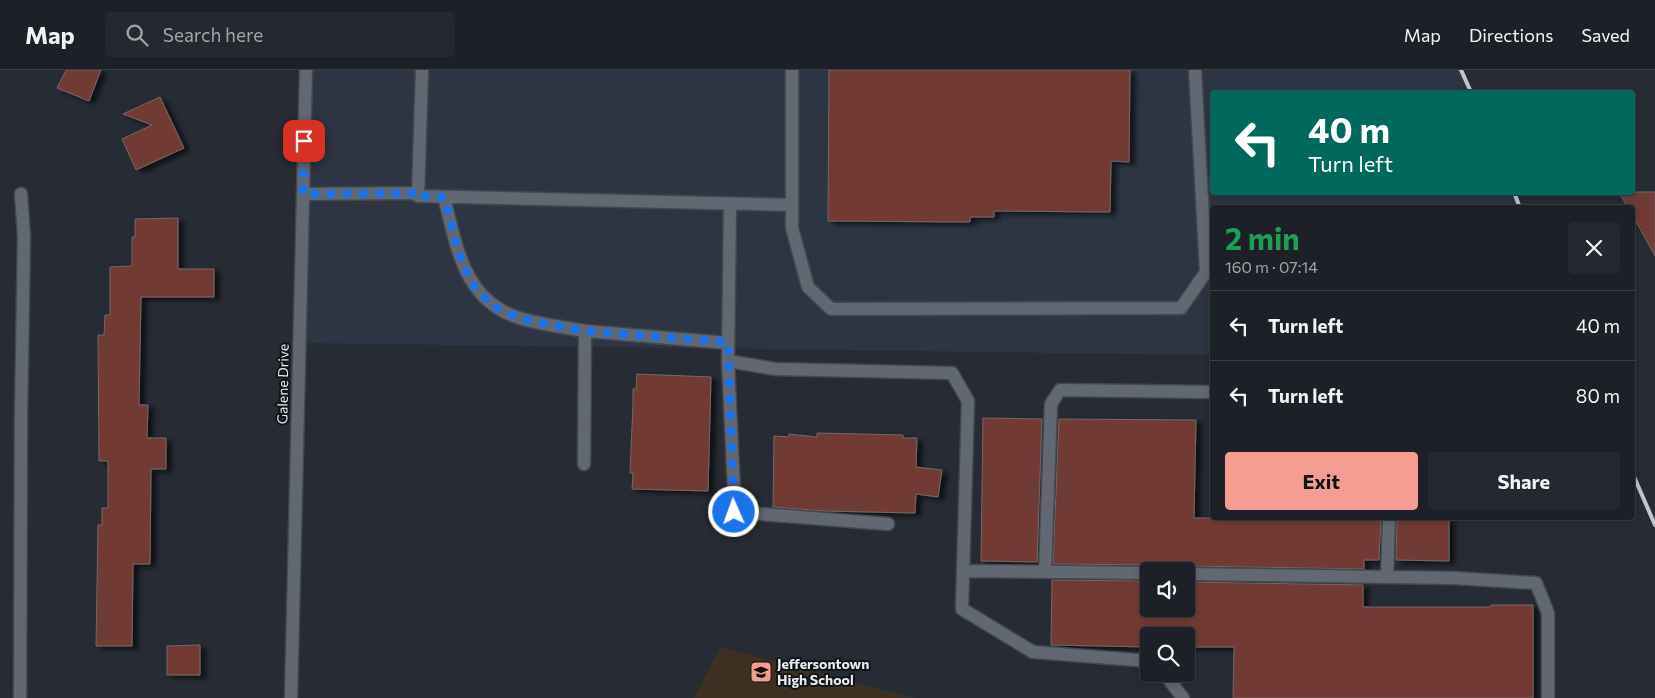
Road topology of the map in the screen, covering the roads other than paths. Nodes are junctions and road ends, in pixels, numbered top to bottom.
1 (306, 70) edge
2 (422, 70) edge
3 (792, 70) edge
4 (1195, 70) edge
5 (418, 193) junction
6 (21, 194) dead end
7 (303, 194) junction
8 (444, 197) junction
9 (730, 204) junction
10 (792, 205) junction
11 (584, 331) junction
12 (728, 342) junction
13 (728, 361) junction
14 (1210, 392) edge
15 (584, 464) dead end
16 (1389, 520) edge
17 (888, 524) dead end
18 (963, 571) junction
19 (1045, 572) junction
20 (1140, 573) edge
21 (1195, 574) edge
22 (1387, 577) junction
23 (1140, 659) edge
24 (1171, 682) edge
25 (20, 698) edge
26 (291, 698) edge
27 (1184, 698) edge
28 (1548, 698) edge

1 - 7 street, Galene Drive
2 - 5 street
3 - 10 street
4 - 10 street
5 - 7 street
5 - 8 street
6 - 25 street
7 - 26 street, Galene Drive
8 - 9 street
8 - 11 street
9 - 10 street
9 - 12 street
11 - 12 street
11 - 15 street
12 - 13 street
13 - 17 street
13 - 18 street
14 - 19 street
16 - 22 street
18 - 19 street
18 - 23 street
19 - 20 street
21 - 22 street
22 - 28 street
24 - 27 street

